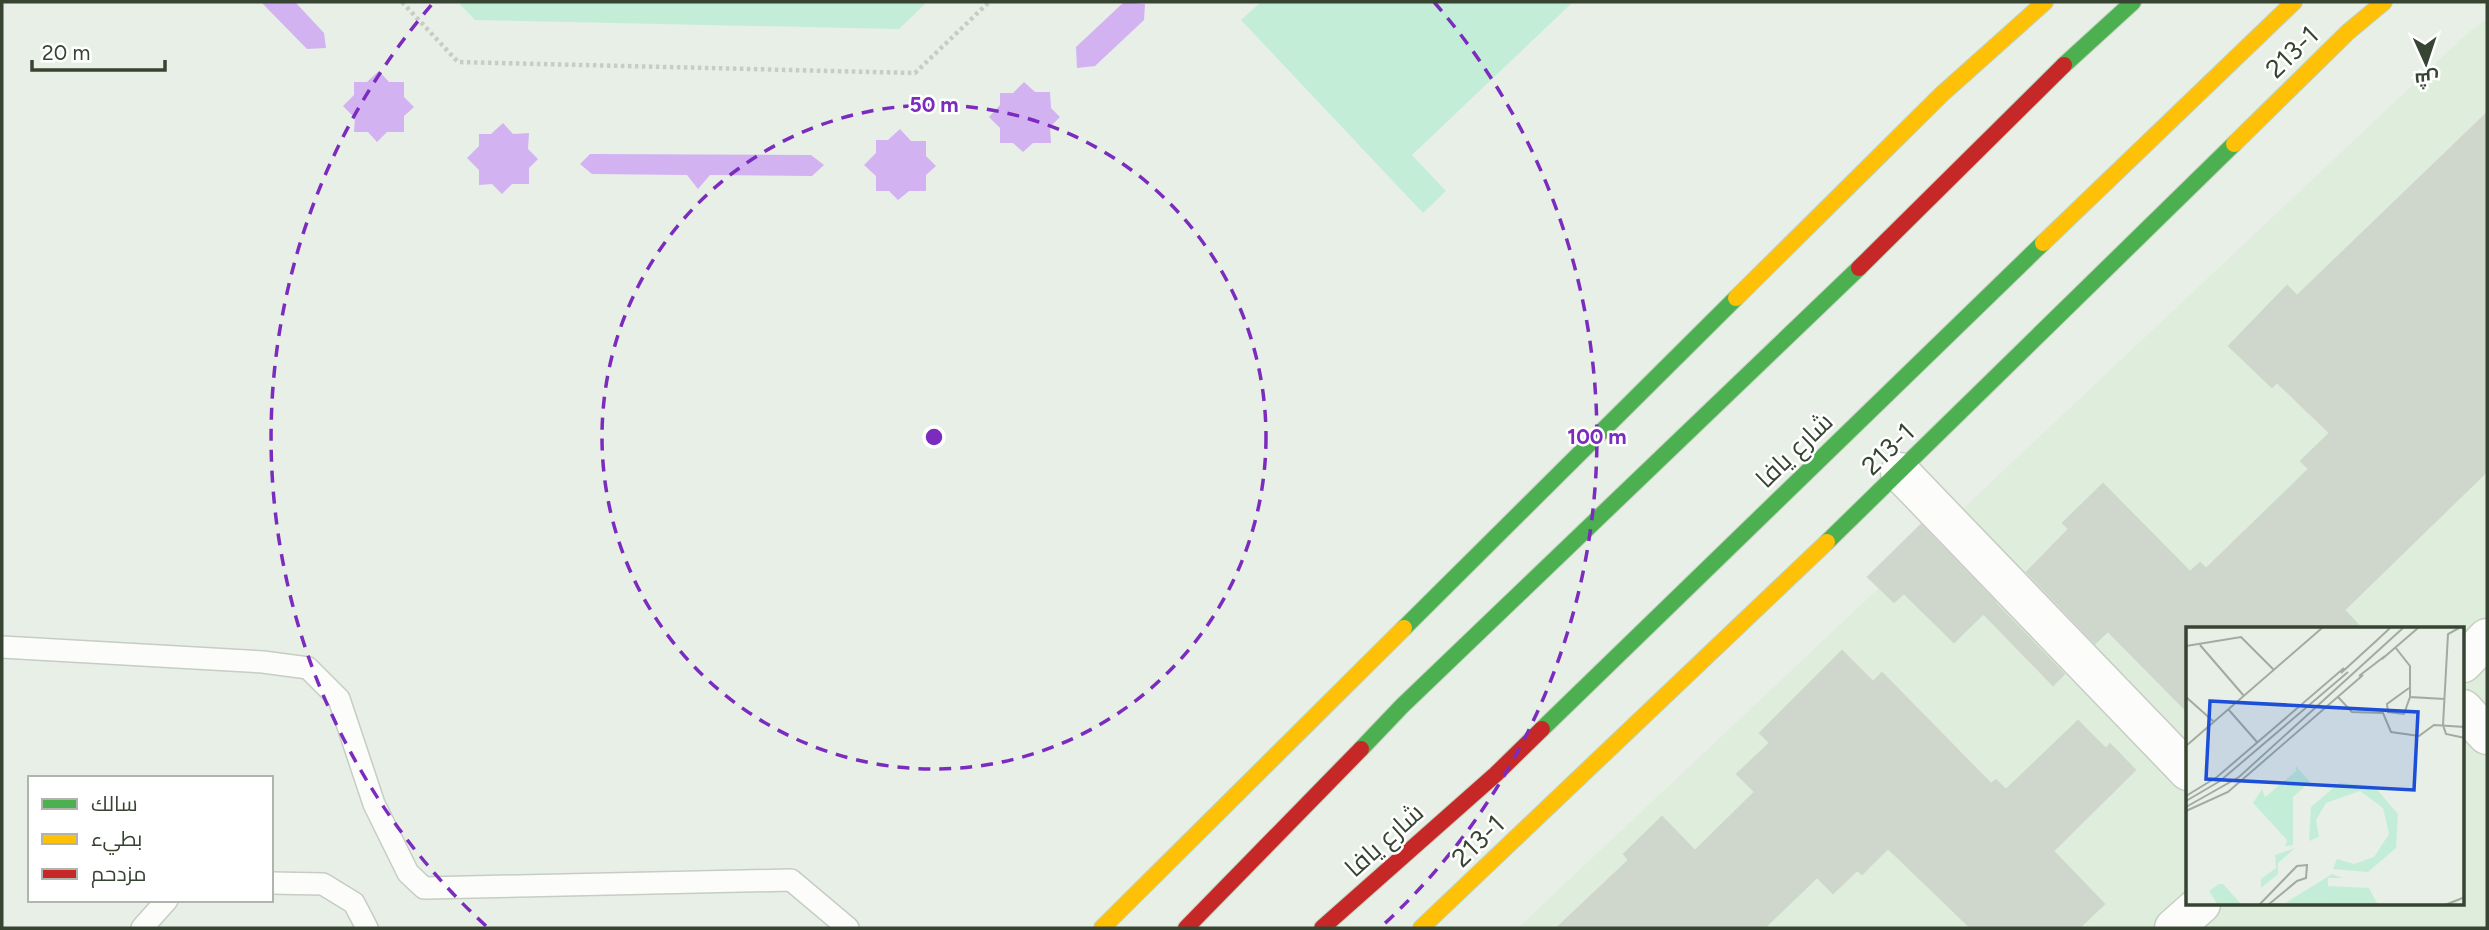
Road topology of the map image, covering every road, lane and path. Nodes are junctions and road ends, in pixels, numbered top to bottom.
1 (402, 2) edge
2 (989, 2) edge
3 (2045, 2) edge
4 (2294, 2) edge
5 (2384, 2) edge
6 (2129, 5) edge
7 (1900, 472) junction
8 (2487, 638) edge
9 (2, 647) edge
10 (2464, 662) edge
11 (2464, 710) edge
12 (2487, 734) edge
13 (2186, 769) edge
14 (1496, 774) junction
15 (273, 883) edge
16 (165, 902) edge
17 (2199, 906) edge
18 (1181, 924) edge
19 (142, 928) edge
20 (367, 928) edge
21 (848, 928) edge
22 (1102, 928) edge
23 (1322, 928) edge
24 (1345, 928) edge
25 (1422, 928) edge
26 (2174, 928) edge

1 - 2 path
3 - 22 main road
4 - 14 main road, شارع يافا
5 - 7 main road, 213-1
6 - 18 main road
7 - 13 street
7 - 25 main road, 213-1
8 - 10 street
9 - 21 lane
11 - 12 street
14 - 23 main road, شارع يافا
14 - 24 main road
15 - 20 lane
16 - 19 lane
17 - 26 street

